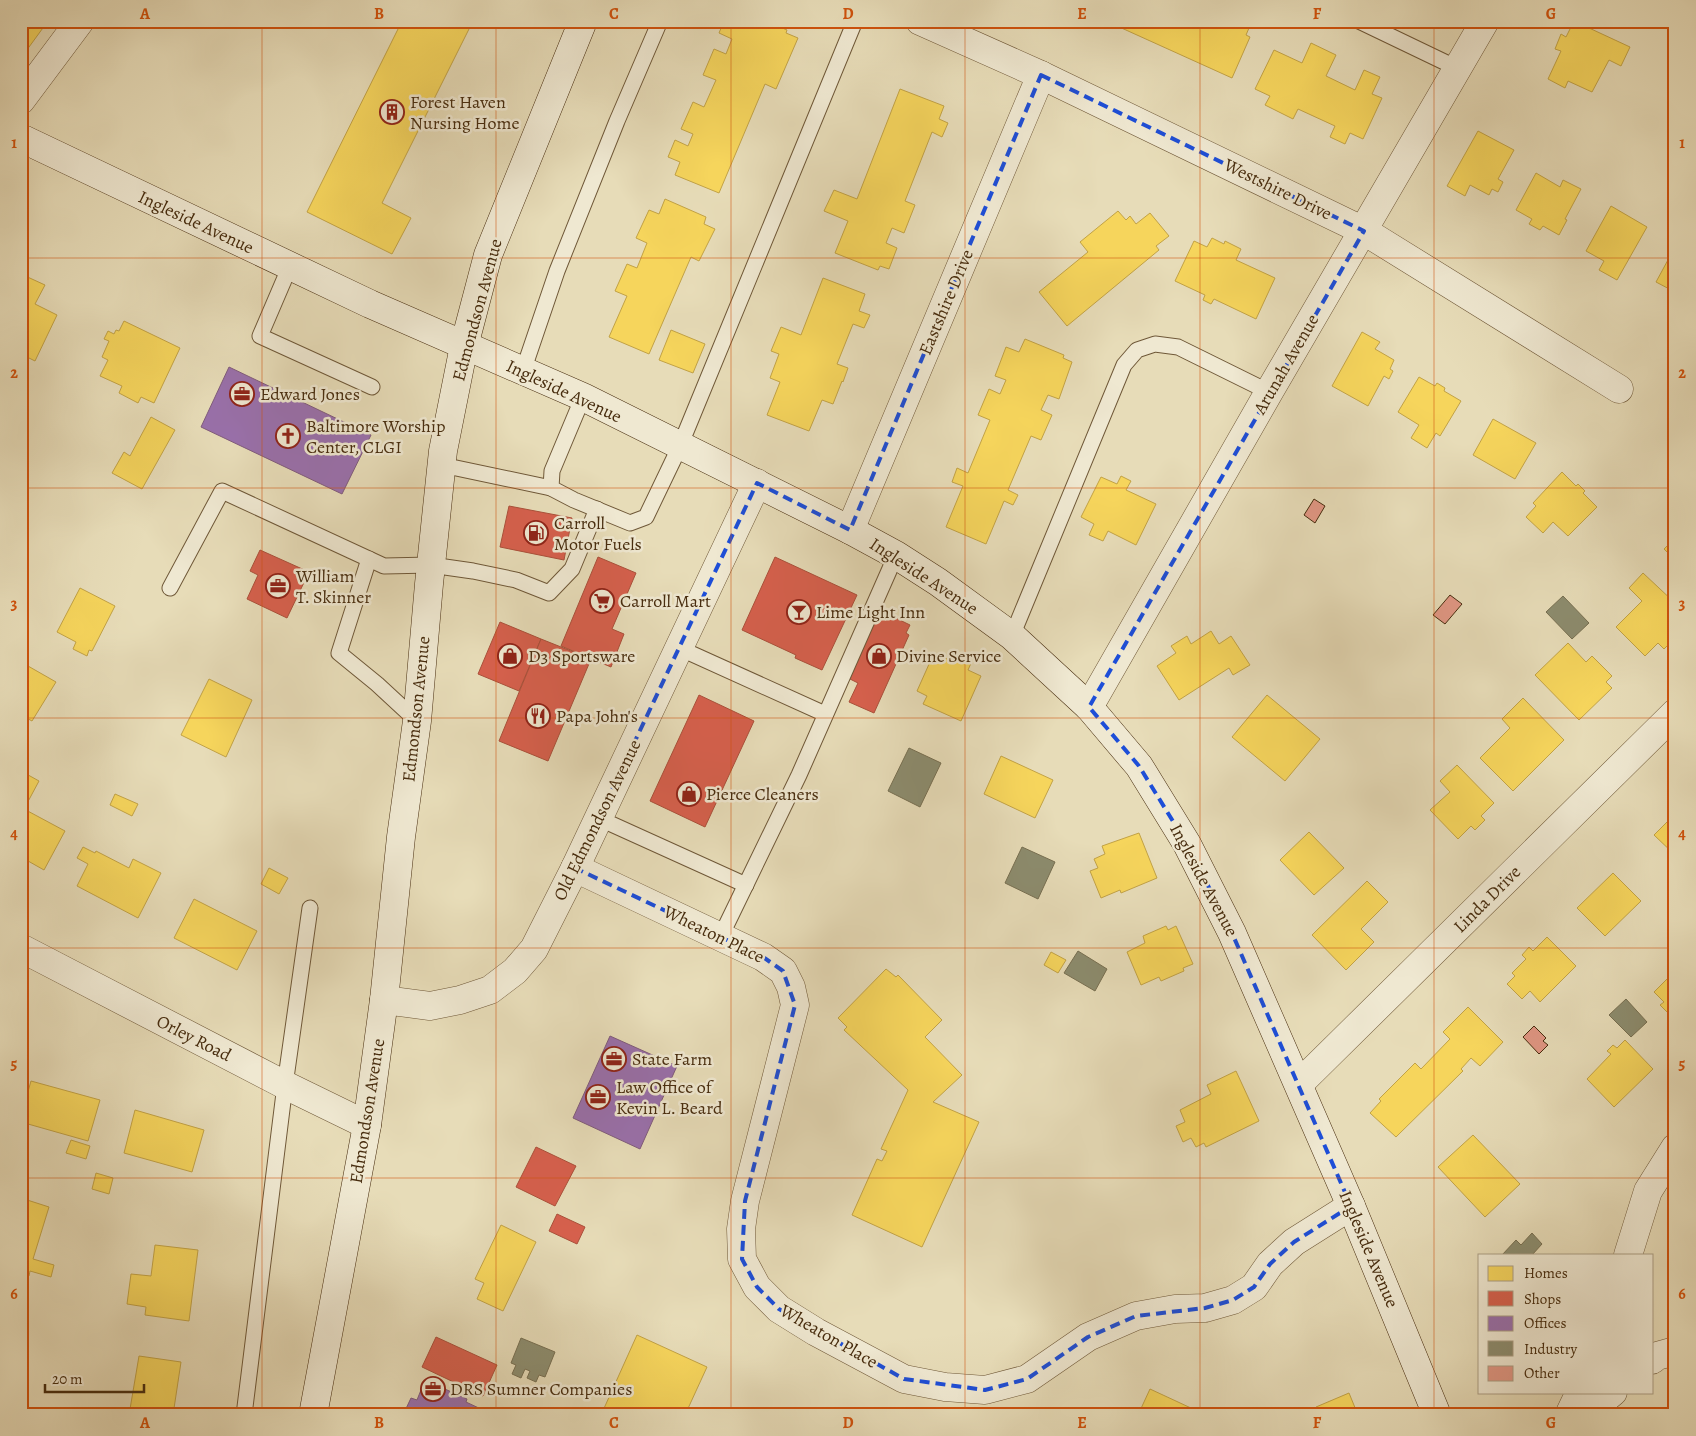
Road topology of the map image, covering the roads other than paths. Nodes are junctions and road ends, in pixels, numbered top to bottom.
1 (80, 21) edge
2 (583, 21) edge
3 (660, 21) edge
4 (855, 21) edge
5 (920, 21) edge
6 (1360, 21) edge
7 (1485, 21) edge
8 (1459, 69) junction
9 (1041, 74) junction
10 (21, 100) edge
11 (21, 138) edge
12 (1364, 231) junction
13 (290, 266) junction
14 (464, 346) junction
15 (523, 371) junction
16 (372, 387) dead end
17 (1619, 389) dead end
18 (1269, 392) junction
19 (583, 397) junction
20 (680, 446) junction
21 (442, 465) junction
22 (757, 484) junction
23 (551, 488) junction
24 (597, 510) junction
25 (850, 530) junction
26 (896, 555) junction
27 (369, 559) junction
28 (431, 565) junction
29 (170, 588) dead end
30 (1012, 636) junction
31 (679, 648) junction
32 (1090, 707) junction
33 (1675, 713) edge
34 (826, 714) junction
35 (416, 721) junction
36 (598, 818) junction
37 (575, 868) junction
38 (746, 885) junction
39 (310, 908) dead end
40 (721, 936) junction
41 (21, 948) edge
42 (384, 1000) junction
43 (1299, 1084) junction
44 (286, 1085) junction
45 (367, 1125) junction
46 (1675, 1148) edge
47 (1351, 1206) junction
48 (1628, 1254) edge
49 (1675, 1351) edge
50 (1654, 1358) edge
51 (1579, 1394) edge
52 (1611, 1394) edge
53 (244, 1415) edge
54 (313, 1415) edge
55 (1437, 1415) edge
56 (1568, 1415) edge
57 (1585, 1415) edge

1 - 10 street
2 - 14 street, Edmondson Avenue
3 - 15 lane
4 - 20 lane
5 - 9 street, Westshire Drive
6 - 8 lane
7 - 8 street, Arunah Avenue
8 - 12 street, Arunah Avenue
9 - 12 street, Westshire Drive
9 - 25 street, Eastshire Drive
11 - 13 street, Ingleside Avenue
12 - 17 street, Westshire Drive
12 - 18 street, Arunah Avenue
13 - 14 street, Ingleside Avenue
13 - 16 lane
14 - 15 street, Ingleside Avenue
14 - 21 street, Edmondson Avenue
15 - 19 street, Ingleside Avenue
18 - 30 lane
18 - 32 street, Arunah Avenue
19 - 20 street, Ingleside Avenue
19 - 23 lane
20 - 22 street, Ingleside Avenue
20 - 24 lane
21 - 23 lane
21 - 28 street, Edmondson Avenue
22 - 25 street, Ingleside Avenue
22 - 31 street, Old Edmondson Avenue
23 - 24 lane
24 - 28 lane
25 - 26 street, Ingleside Avenue
26 - 30 street, Ingleside Avenue
26 - 34 lane
27 - 28 lane
27 - 29 lane
27 - 35 lane
28 - 35 street, Edmondson Avenue
30 - 32 street, Ingleside Avenue
31 - 34 lane
31 - 36 street, Old Edmondson Avenue
32 - 43 street, Ingleside Avenue
33 - 43 street, Linda Drive
34 - 38 lane
35 - 42 street, Edmondson Avenue
36 - 37 street, Old Edmondson Avenue
36 - 38 lane
37 - 40 street, Wheaton Place
37 - 42 street, Old Edmondson Avenue
38 - 40 lane
39 - 44 lane
40 - 47 street, Wheaton Place
41 - 44 street, Orley Road
42 - 45 street, Edmondson Avenue
43 - 47 street, Ingleside Avenue
44 - 45 street, Orley Road
44 - 53 lane
45 - 54 street, Edmondson Avenue
46 - 48 street
47 - 55 street, Ingleside Avenue
49 - 50 street
51 - 56 street
52 - 57 street

